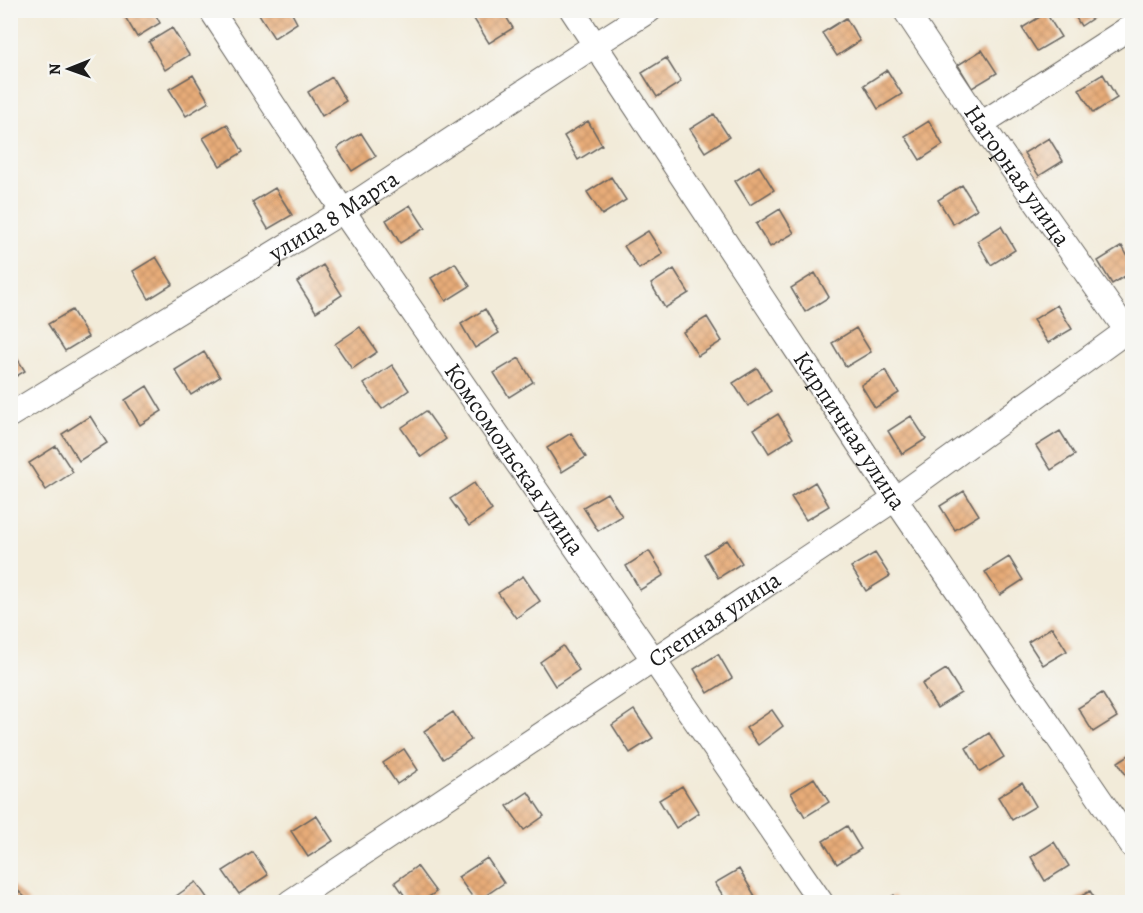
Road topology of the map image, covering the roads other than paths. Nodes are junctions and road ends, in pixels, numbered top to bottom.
1 (211, 10) edge
2 (572, 10) edge
3 (650, 10) edge
4 (905, 10) edge
5 (1132, 26) edge
6 (596, 45) junction
7 (981, 124) junction
8 (343, 211) junction
9 (1131, 332) edge
10 (10, 415) edge
11 (895, 499) junction
12 (653, 660) junction
13 (1132, 846) edge
14 (290, 903) edge
15 (821, 903) edge

1 - 8 street, Комсомольская улица
2 - 6 street, Кирпичная улица
3 - 6 street, улица 8 Марта
4 - 7 street, Нагорная улица
5 - 7 street
6 - 8 street, улица 8 Марта
6 - 11 street, Кирпичная улица
7 - 9 street, Нагорная улица
8 - 10 street, улица 8 Марта
8 - 12 street, Комсомольская улица
9 - 11 street, Степная улица
11 - 12 street, Степная улица
11 - 13 street, Кирпичная улица
12 - 14 street, Степная улица
12 - 15 street, Комсомольская улица

